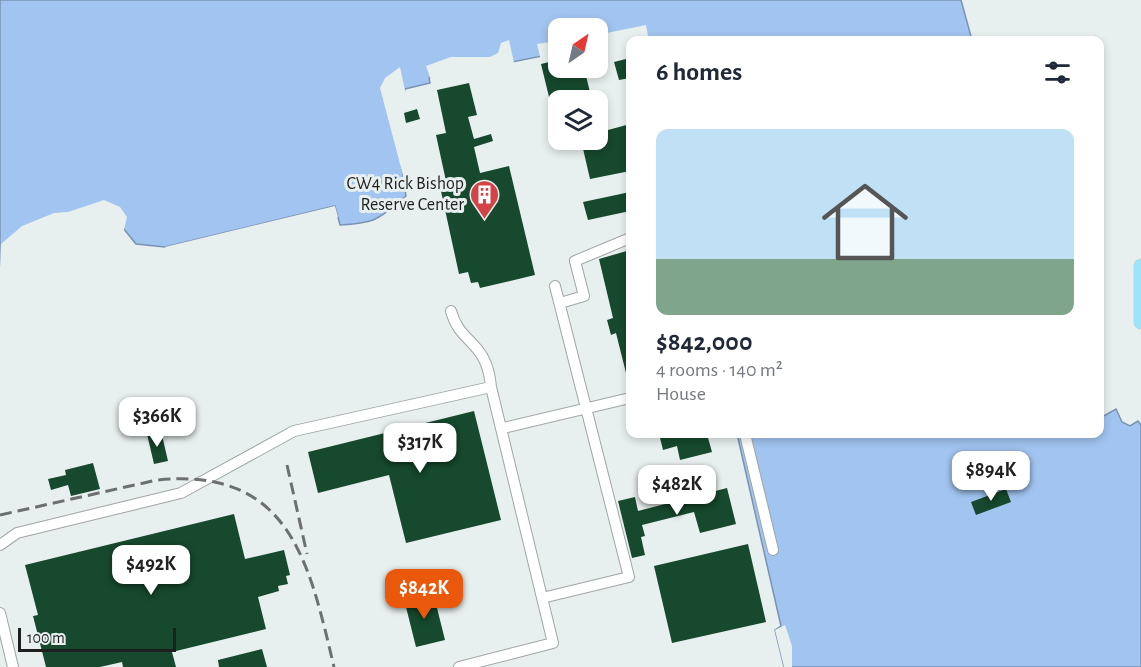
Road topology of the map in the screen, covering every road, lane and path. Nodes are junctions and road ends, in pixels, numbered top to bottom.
1 (626, 240) edge
2 (1141, 266) edge
3 (555, 286) dead end
4 (560, 303) junction
5 (451, 311) dead end
6 (1141, 322) edge
7 (491, 387) junction
8 (626, 399) edge
9 (587, 408) junction
10 (503, 428) junction
11 (746, 438) edge
12 (0, 544) edge
13 (773, 550) dead end
14 (542, 598) junction
15 (0, 613) edge
16 (13, 667) edge
17 (459, 667) edge

1 - 4 lane
2 - 6 main road
3 - 4 lane
4 - 9 lane
5 - 7 lane
7 - 10 lane
7 - 12 lane
8 - 9 lane
9 - 10 lane
9 - 14 lane
10 - 14 lane
11 - 13 lane
14 - 17 lane
15 - 16 lane

